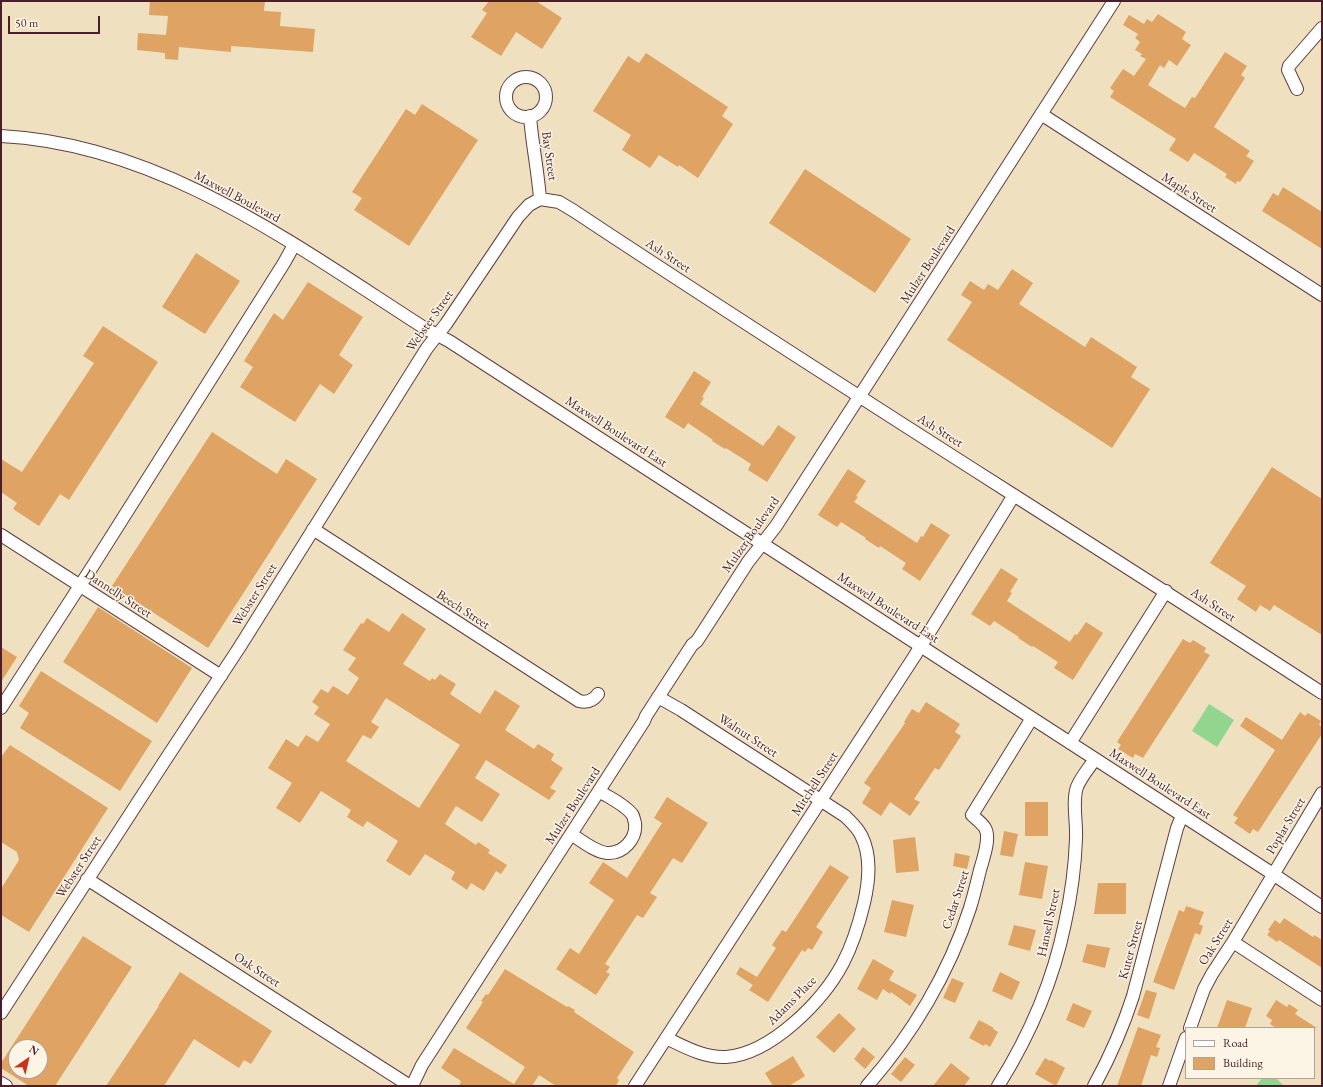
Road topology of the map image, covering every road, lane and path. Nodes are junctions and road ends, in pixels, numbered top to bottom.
1 (1114, 1) edge
2 (1322, 28) edge
3 (1297, 89) dead end
4 (1041, 114) junction
5 (530, 116) dead end
6 (1, 136) edge
7 (540, 199) junction
8 (294, 245) junction
9 (1322, 295) edge
10 (438, 335) junction
11 (860, 397) junction
12 (1014, 495) junction
13 (313, 529) junction
14 (1, 536) edge
15 (762, 543) junction
16 (80, 586) junction
17 (1166, 591) junction
18 (920, 646) junction
19 (220, 676) junction
20 (1322, 693) edge
21 (598, 694) dead end
22 (658, 697) junction
23 (1, 708) edge
24 (1032, 718) junction
25 (1070, 743) junction
26 (1095, 759) junction
27 (599, 791) junction
28 (1322, 793) edge
29 (821, 800) junction
30 (1182, 816) junction
31 (571, 834) junction
32 (1273, 874) junction
33 (87, 879) junction
34 (1322, 907) edge
35 (1233, 942) junction
36 (1322, 1000) edge
37 (1, 1013) edge
38 (1190, 1027) edge
39 (666, 1038) junction
40 (1185, 1041) edge
41 (1, 1083) edge
42 (6, 1086) edge
43 (411, 1086) edge
44 (635, 1086) edge
45 (867, 1086) edge
46 (998, 1086) edge
47 (1094, 1086) edge
48 (1169, 1086) edge

1 - 4 street, Mulzer Boulevard
2 - 3 street
4 - 9 street, Maple Street
4 - 11 street, Mulzer Boulevard
5 - 7 street, Bay Street
6 - 8 street, Maxwell Boulevard
7 - 10 street, Webster Street
7 - 11 street, Ash Street
8 - 10 street, Maxwell Boulevard
8 - 16 street
10 - 13 street, Webster Street
10 - 15 street, Maxwell Boulevard East
11 - 12 street, Ash Street
11 - 15 street, Mulzer Boulevard
12 - 17 street, Ash Street
12 - 18 street, Mitchell Street
13 - 19 street, Webster Street
13 - 21 street, Beech Street
14 - 16 street, Dannelly Street
15 - 18 street, Maxwell Boulevard East
15 - 22 street, Mulzer Boulevard
16 - 19 street, Dannelly Street
16 - 23 street
17 - 20 street, Ash Street
17 - 25 street
18 - 24 street, Maxwell Boulevard East
18 - 29 street, Mitchell Street
19 - 33 street, Webster Street
22 - 27 street, Mulzer Boulevard
22 - 29 street, Walnut Street
24 - 25 street, Maxwell Boulevard East
24 - 45 street, Cedar Street
25 - 26 street, Maxwell Boulevard East
26 - 30 street, Maxwell Boulevard East
26 - 46 street, Hansell Street
27 - 31 street, Mulzer Boulevard
27 - 31 street
28 - 32 street, Poplar Street
29 - 39 street, Mitchell Street
29 - 39 street, Adams Place
30 - 32 street, Maxwell Boulevard East
30 - 47 street, Kuter Street
31 - 43 street, Mulzer Boulevard
32 - 34 street, Maxwell Boulevard East
32 - 35 street, Oak Street
33 - 37 street, Webster Street
33 - 43 street, Oak Street
35 - 36 street
35 - 38 street, Oak Street
39 - 44 street, Mitchell Street
40 - 48 street
41 - 42 street

